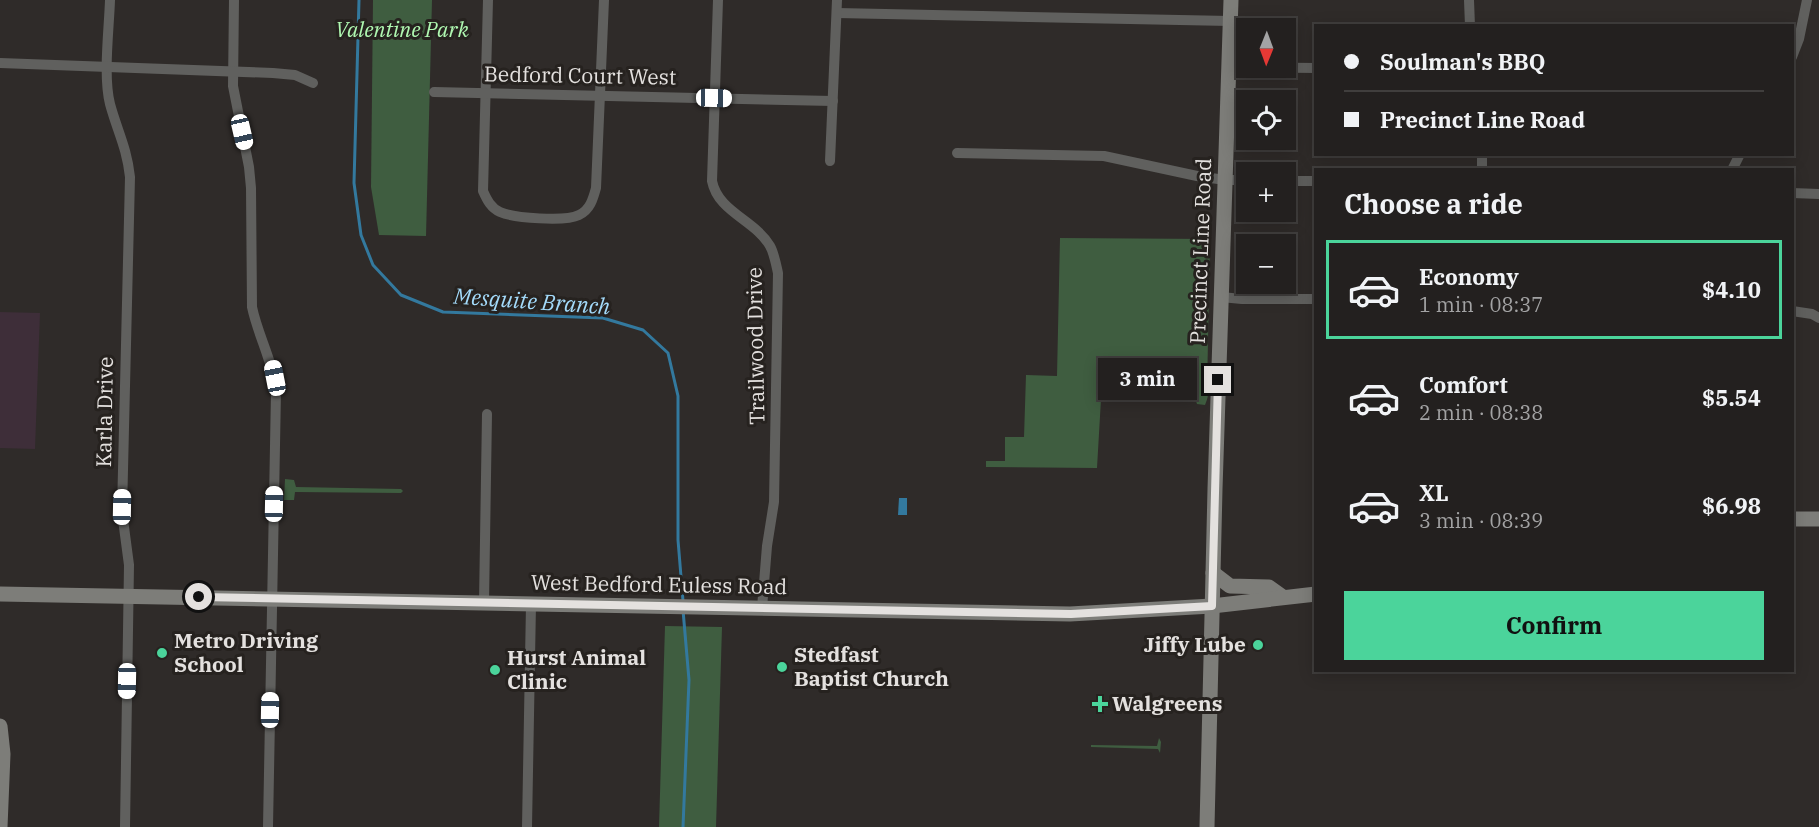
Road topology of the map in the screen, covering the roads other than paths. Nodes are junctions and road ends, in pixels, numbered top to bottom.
1 (110, 0) edge
2 (234, 0) edge
3 (488, 0) edge
4 (604, 0) edge
5 (718, 0) edge
6 (837, 0) edge
7 (1231, 0) edge
8 (1469, 0) edge
9 (1807, 0) edge
10 (837, 13) junction
11 (1230, 21) junction
12 (1470, 24) edge
13 (1794, 52) edge
14 (0, 63) edge
15 (108, 67) junction
16 (1228, 68) junction
17 (1314, 68) edge
18 (232, 71) junction
19 (313, 83) dead end
20 (434, 92) dead end
21 (485, 93) junction
22 (600, 95) junction
23 (714, 98) junction
24 (833, 101) junction
25 (957, 153) dead end
26 (830, 161) dead end
27 (1225, 180) junction
28 (1236, 180) edge
29 (1296, 181) edge
30 (1314, 181) edge
31 (1794, 193) edge
32 (1819, 194) edge
33 (1221, 297) junction
34 (1314, 299) edge
35 (1794, 312) edge
36 (1819, 318) edge
37 (486, 414) dead end
38 (1794, 519) edge
39 (1819, 519) edge
40 (1213, 573) junction
41 (0, 594) edge
42 (1314, 594) edge
43 (129, 596) junction
44 (1283, 597) junction
45 (272, 599) junction
46 (484, 603) junction
47 (531, 604) junction
48 (1212, 606) junction
49 (762, 608) junction
50 (0, 726) edge
51 (0, 815) edge
52 (0, 827) edge
53 (124, 827) edge
54 (268, 827) edge
55 (527, 827) edge
56 (1207, 827) edge

1 - 15 street, Karla Drive
2 - 18 street
3 - 21 street
4 - 22 street
5 - 23 street, Trailwood Drive
6 - 10 street
7 - 11 main road, Precinct Line Road
8 - 12 street
9 - 13 street
10 - 11 street
10 - 24 street
11 - 16 main road, Precinct Line Road
14 - 15 street
15 - 18 street
15 - 43 street, Karla Drive
16 - 17 street
16 - 27 main road, Precinct Line Road
18 - 19 street
18 - 45 street
20 - 21 street, Bedford Court West
21 - 22 street, Bedford Court West
21 - 22 street
22 - 23 street, Bedford Court West
23 - 24 street, Bedford Court West
23 - 49 street, Trailwood Drive
24 - 26 street
25 - 27 street
27 - 28 street
27 - 33 main road, Precinct Line Road
29 - 30 street
31 - 32 street
33 - 34 street
33 - 40 main road, Precinct Line Road
35 - 36 street
37 - 46 street
38 - 39 main road
40 - 44 main road
40 - 48 main road, Precinct Line Road
41 - 43 main road, West Bedford Euless Road
42 - 44 main road, West Bedford Euless Road
43 - 45 main road, West Bedford Euless Road
43 - 53 street, Karla Drive
44 - 48 main road, West Bedford Euless Road
45 - 46 main road, West Bedford Euless Road
45 - 54 street
46 - 47 main road, West Bedford Euless Road
47 - 49 main road, West Bedford Euless Road
47 - 55 street
48 - 49 main road, West Bedford Euless Road
48 - 56 main road, Precinct Line Road
50 - 51 main road
51 - 52 main road

